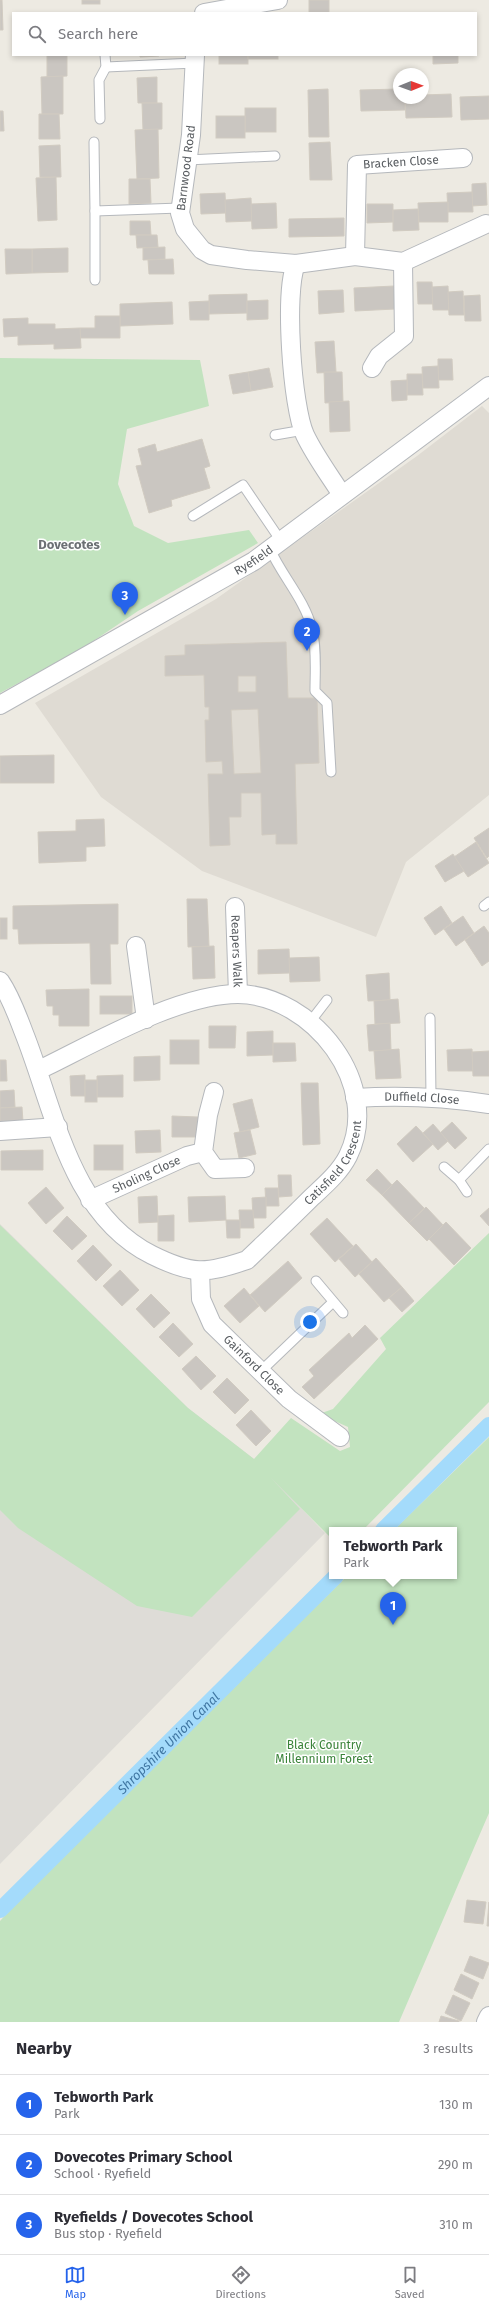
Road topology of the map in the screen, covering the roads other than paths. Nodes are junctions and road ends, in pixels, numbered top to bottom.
1 (278, 0) edge
2 (210, 12) edge
3 (105, 56) edge
4 (195, 59) edge
5 (106, 66) junction
6 (100, 118) dead end
7 (94, 142) dead end
8 (275, 156) dead end
9 (463, 158) dead end
10 (187, 160) junction
11 (180, 208) junction
12 (94, 211) junction
13 (487, 223) edge
14 (355, 256) junction
15 (403, 262) junction
16 (296, 264) junction
17 (95, 280) dead end
18 (372, 368) dead end
19 (488, 389) edge
20 (304, 430) junction
21 (275, 435) dead end
22 (342, 495) junction
23 (193, 516) dead end
24 (276, 545) junction
25 (0, 705) edge
26 (332, 772) dead end
27 (235, 907) dead end
28 (136, 946) dead end
29 (0, 981) edge
30 (238, 994) junction
31 (327, 1000) dead end
32 (430, 1018) dead end
33 (146, 1019) junction
34 (310, 1022) junction
35 (39, 1070) junction
36 (214, 1092) dead end
37 (431, 1097) junction
38 (355, 1098) junction
39 (489, 1104) edge
40 (58, 1127) junction
41 (0, 1131) edge
42 (489, 1149) edge
43 (204, 1152) junction
44 (444, 1167) dead end
45 (245, 1168) dead end
46 (459, 1180) junction
47 (467, 1192) dead end
48 (90, 1200) junction
49 (200, 1271) junction
50 (316, 1281) dead end
51 (334, 1302) junction
52 (343, 1314) dead end
53 (261, 1371) junction
54 (340, 1437) dead end
55 (489, 2016) edge
56 (486, 2022) edge

1 - 2 street
3 - 5 lane
4 - 5 lane
4 - 10 street, Barnwood Road
5 - 6 lane
7 - 12 lane
8 - 10 lane
9 - 14 street, Bracken Close
10 - 11 street, Barnwood Road
11 - 12 lane
11 - 16 street, Barnwood Road
12 - 17 lane
13 - 15 street
14 - 15 street, Barnwood Road
14 - 16 street, Barnwood Road
15 - 18 street
16 - 20 street
19 - 22 street, Ryefield
20 - 21 lane
20 - 22 street
22 - 24 street, Ryefield
23 - 24 lane
24 - 25 street, Ryefield
24 - 26 lane
27 - 30 street, Reapers Walk
28 - 33 street
29 - 35 street, Catisfield Crescent
30 - 33 street, Catisfield Crescent
30 - 34 street, Catisfield Crescent
31 - 34 lane
32 - 37 lane
33 - 35 street, Catisfield Crescent
34 - 38 street, Catisfield Crescent
35 - 40 street, Catisfield Crescent
36 - 43 street
37 - 38 street, Duffield Close
37 - 39 street, Duffield Close
38 - 49 street, Catisfield Crescent
40 - 41 street
40 - 48 street, Catisfield Crescent
42 - 46 lane
43 - 45 street
43 - 48 street, Sholing Close
44 - 46 lane
46 - 47 lane
48 - 49 street, Catisfield Crescent
49 - 53 street, Gainford Close
50 - 51 lane
51 - 52 lane
51 - 53 lane
53 - 54 street, Gainford Close
55 - 56 street

